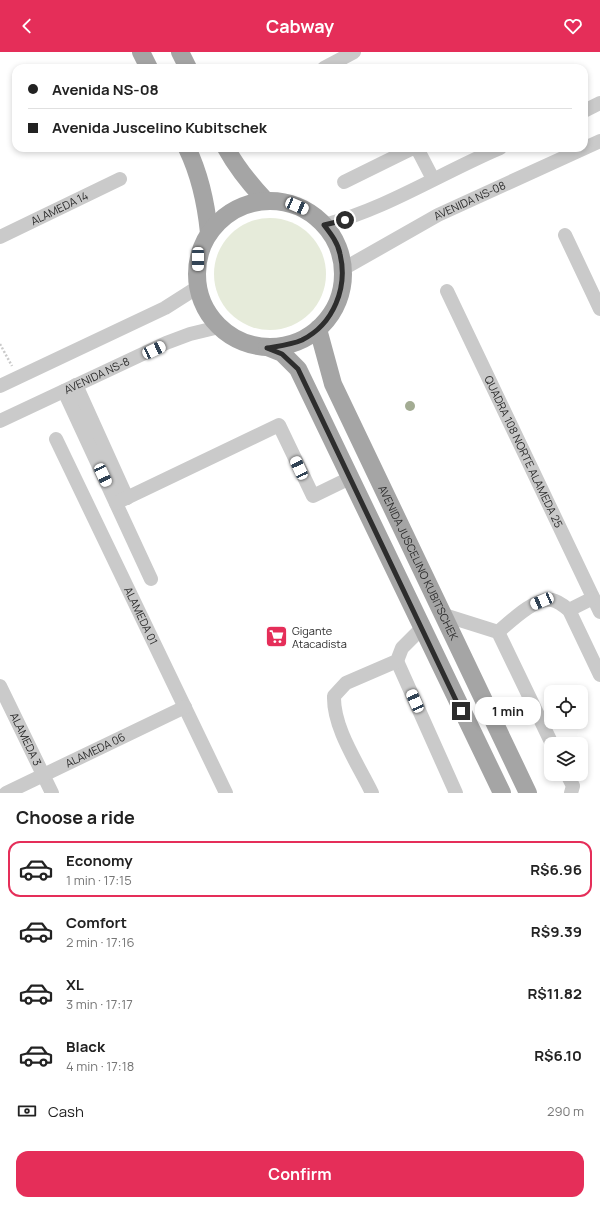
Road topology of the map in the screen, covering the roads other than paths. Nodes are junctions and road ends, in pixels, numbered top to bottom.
1 (141, 52) edge
2 (180, 52) edge
3 (354, 52) edge
4 (147, 64) edge
5 (186, 64) edge
6 (332, 64) edge
7 (600, 103) edge
8 (588, 108) edge
9 (600, 141) edge
10 (588, 146) edge
11 (189, 152) edge
12 (228, 152) edge
13 (405, 152) edge
14 (418, 152) edge
15 (491, 152) edge
16 (576, 152) edge
17 (120, 179) dead end
18 (433, 179) junction
19 (344, 182) dead end
20 (265, 200) junction
21 (324, 225) junction
22 (209, 232) junction
23 (565, 235) dead end
24 (0, 237) edge
25 (343, 268) junction
26 (198, 287) junction
27 (447, 291) dead end
28 (600, 309) edge
29 (219, 327) junction
30 (318, 329) junction
31 (267, 348) junction
32 (0, 386) edge
33 (70, 388) junction
34 (0, 421) edge
35 (56, 439) dead end
36 (350, 478) junction
37 (122, 501) junction
38 (151, 579) dead end
39 (593, 598) junction
40 (568, 610) junction
41 (600, 612) edge
42 (444, 615) junction
43 (421, 629) junction
44 (498, 632) junction
45 (397, 661) junction
46 (600, 675) edge
47 (0, 686) edge
48 (185, 707) junction
49 (549, 737) edge
50 (44, 775) junction
51 (570, 781) edge
52 (6, 793) edge
53 (52, 793) edge
54 (226, 793) edge
55 (372, 793) edge
56 (456, 793) edge
57 (502, 793) edge
58 (528, 793) edge
59 (571, 793) edge

1 - 4 main road
2 - 5 main road
3 - 6 street
7 - 8 street
9 - 10 street, AVENIDA NS-08
11 - 22 main road
12 - 20 main road
13 - 19 street
14 - 18 street
15 - 18 street
16 - 25 street, AVENIDA NS-08
17 - 24 street, ALAMEDA 14
18 - 21 street
20 - 21 main road
20 - 22 main road
21 - 25 main road
22 - 26 main road
23 - 28 street
25 - 30 main road
26 - 29 main road
26 - 32 street
27 - 39 street, QUADRA 108 NORTE ALAMEDA 25
29 - 31 main road
29 - 33 street, AVENIDA NS-8
30 - 31 main road
30 - 42 main road, AVENIDA JUSCELINO KUBITSCHEK
31 - 36 main road
33 - 34 street, AVENIDA NS-8
33 - 37 street
35 - 48 street, ALAMEDA 01
36 - 37 street
36 - 43 main road
37 - 38 street
39 - 40 street
39 - 41 street, QUADRA 108 NORTE ALAMEDA 25
40 - 44 street
40 - 46 street
42 - 44 street
42 - 58 main road, AVENIDA JUSCELINO KUBITSCHEK
43 - 45 street
43 - 57 main road
44 - 49 street
45 - 55 street
45 - 56 street
47 - 50 street, ALAMEDA 3
48 - 50 street, ALAMEDA 06
48 - 54 street, ALAMEDA 01
50 - 52 street, ALAMEDA 06
50 - 53 street, ALAMEDA 3
51 - 59 street

